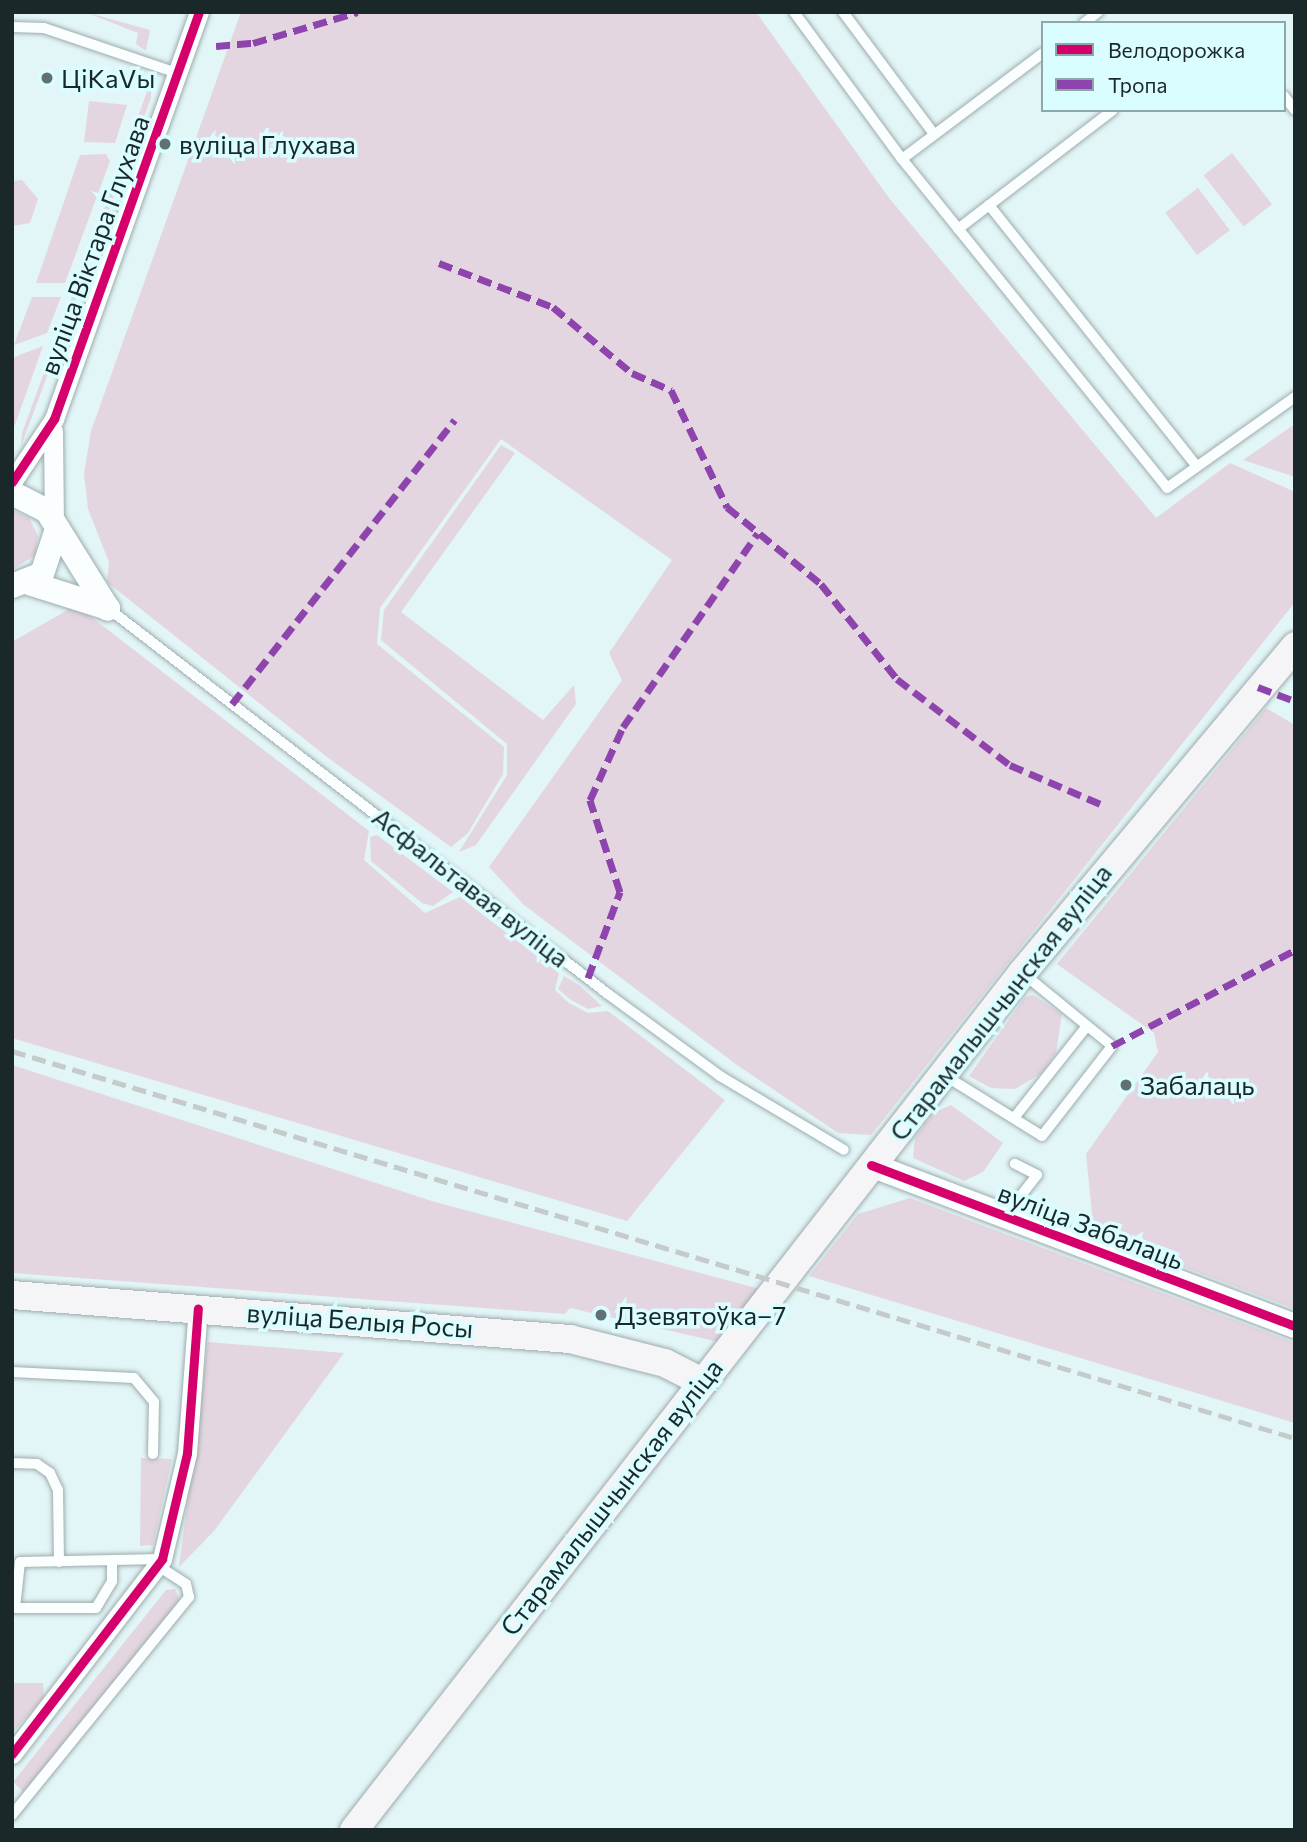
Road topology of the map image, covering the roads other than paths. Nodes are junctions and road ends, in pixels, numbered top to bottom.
1 (199, 12) edge
2 (793, 12) edge
3 (842, 12) edge
4 (12, 27) edge
5 (1041, 54) edge
6 (177, 73) junction
7 (1110, 112) edge
8 (934, 134) junction
9 (902, 159) junction
10 (989, 205) junction
11 (958, 229) junction
12 (1295, 397) edge
13 (54, 419) junction
14 (1196, 465) junction
15 (12, 482) edge
16 (12, 493) edge
17 (55, 527) junction
18 (18, 587) edge
19 (108, 608) junction
20 (1295, 646) edge
21 (1022, 973) junction
22 (1087, 1026) junction
23 (943, 1074) junction
24 (1014, 1118) junction
25 (844, 1150) dead end
26 (1015, 1164) dead end
27 (871, 1165) junction
28 (1004, 1216) junction
29 (12, 1295) edge
30 (198, 1308) junction
31 (1295, 1326) edge
32 (12, 1372) edge
33 (700, 1381) junction
34 (153, 1454) dead end
35 (12, 1463) edge
36 (58, 1562) junction
37 (112, 1562) junction
38 (160, 1562) junction
39 (14, 1608) edge
40 (12, 1754) edge
41 (12, 1815) edge
42 (354, 1830) edge

1 - 6 street, вуліца Віктара Глухава
2 - 9 lane
3 - 8 lane
4 - 6 lane
5 - 8 lane
6 - 13 street, вуліца Віктара Глухава
7 - 10 lane
8 - 9 lane
9 - 11 lane
10 - 11 lane
10 - 14 lane
11 - 14 lane
12 - 14 lane
13 - 15 street, вуліца Віктара Глухава
13 - 17 street, вуліца Віктара Глухава
16 - 17 street
17 - 18 street
17 - 19 street
18 - 19 street
19 - 25 lane, Асфальтавая вуліца
20 - 21 main road, Старамалышчынская вуліца
21 - 22 lane
21 - 23 main road, Старамалышчынская вуліца
22 - 24 lane
22 - 24 lane
23 - 24 lane
23 - 27 main road, Старамалышчынская вуліца
26 - 28 lane
27 - 28 street, вуліца Забалаць
27 - 33 main road, Старамалышчынская вуліца
28 - 31 street, вуліца Забалаць
29 - 30 main road, вуліца Белыя Росы
30 - 33 main road, вуліца Белыя Росы
30 - 38 street
32 - 34 lane
33 - 42 main road, Старамалышчынская вуліца
35 - 36 lane
36 - 37 lane
36 - 39 lane
37 - 38 lane
37 - 39 lane
38 - 40 street
38 - 41 lane

